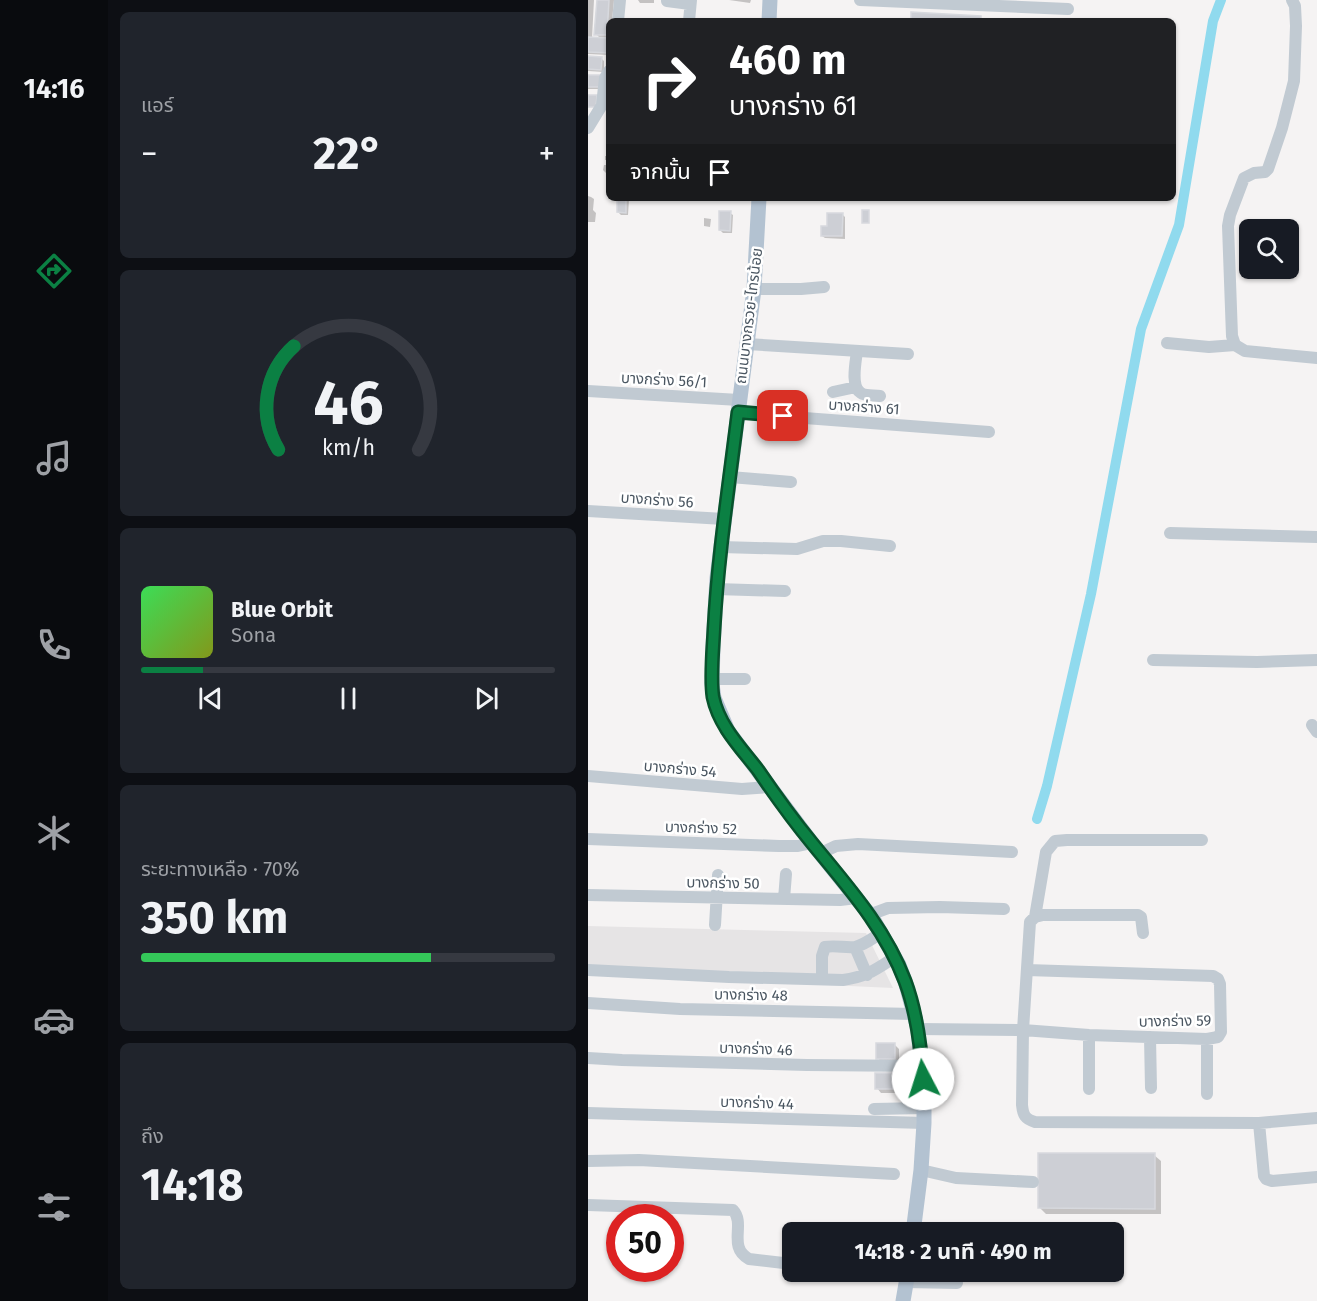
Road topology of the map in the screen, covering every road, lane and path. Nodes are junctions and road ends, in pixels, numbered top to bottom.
1 (620, 0) edge
2 (770, 0) edge
3 (860, 0) edge
4 (1292, 0) edge
5 (667, 2) dead end
6 (691, 2) edge
7 (1068, 9) dead end
8 (618, 18) edge
9 (689, 18) edge
10 (769, 18) edge
11 (606, 76) edge
12 (606, 108) edge
13 (588, 128) edge
14 (759, 201) edge
15 (824, 287) dead end
16 (754, 290) junction
17 (1167, 343) dead end
18 (747, 344) junction
19 (1235, 345) junction
20 (857, 351) junction
21 (908, 354) dead end
22 (1317, 358) edge
23 (856, 387) junction
24 (588, 391) edge
25 (833, 392) dead end
26 (880, 396) dead end
27 (739, 406) junction
28 (989, 432) dead end
29 (730, 477) junction
30 (792, 482) dead end
31 (588, 511) edge
32 (724, 519) junction
33 (1170, 533) dead end
34 (1317, 537) edge
35 (890, 546) dead end
36 (721, 547) junction
37 (716, 589) junction
38 (785, 591) dead end
39 (1154, 660) dead end
40 (1317, 660) edge
41 (712, 679) junction
42 (745, 679) dead end
43 (588, 776) edge
44 (769, 787) junction
45 (588, 839) edge
46 (1202, 840) dead end
47 (816, 848) junction
48 (1012, 852) dead end
49 (786, 874) dead end
50 (718, 875) dead end
51 (588, 895) edge
52 (717, 898) junction
53 (857, 898) junction
54 (784, 899) junction
55 (1004, 909) dead end
56 (869, 915) junction
57 (1035, 917) junction
58 (715, 925) dead end
59 (881, 933) junction
60 (1143, 933) dead end
61 (855, 947) junction
62 (895, 957) junction
63 (588, 970) edge
64 (1027, 970) junction
65 (867, 975) junction
66 (822, 979) junction
67 (588, 1003) edge
68 (914, 1014) junction
69 (918, 1029) junction
70 (1023, 1030) junction
71 (1089, 1035) junction
72 (1150, 1037) junction
73 (1207, 1039) junction
74 (588, 1058) edge
75 (922, 1066) junction
76 (1151, 1088) dead end
77 (1089, 1089) dead end
78 (1207, 1094) dead end
79 (874, 1109) dead end
80 (588, 1113) edge
81 (924, 1116) junction
82 (1317, 1118) edge
83 (1259, 1123) junction
84 (588, 1161) edge
85 (921, 1170) junction
86 (894, 1174) dead end
87 (1317, 1177) edge
88 (1033, 1182) dead end
89 (588, 1205) edge
90 (914, 1222) edge
91 (782, 1263) edge
92 (904, 1282) edge
93 (950, 1282) edge
94 (957, 1283) dead end
95 (903, 1301) edge

1 - 8 street
2 - 10 main road
3 - 7 street
4 - 19 street
5 - 6 street
6 - 9 street
11 - 12 street
12 - 13 street
14 - 16 main road, ถนนบางกรวย-ไทรน้อย
15 - 16 street
16 - 18 main road, ถนนบางกรวย-ไทรน้อย
17 - 19 street
18 - 20 street
18 - 27 main road, ถนนบางกรวย-ไทรน้อย
19 - 22 street
20 - 21 street
20 - 23 street
23 - 25 street
23 - 26 street
24 - 27 street, บางกร่าง 56/1
27 - 28 street, บางกร่าง 61
27 - 29 main road, ถนนบางกรวย-ไทรน้อย
29 - 30 street
29 - 32 main road, ถนนบางกรวย-ไทรน้อย
31 - 32 street, บางกร่าง 56
32 - 36 main road, ถนนบางกรวย-ไทรน้อย
33 - 34 street
35 - 36 street
36 - 37 main road, ถนนบางกรวย-ไทรน้อย
37 - 38 street
37 - 41 main road, ถนนบางกรวย-ไทรน้อย
39 - 40 street
41 - 42 street
41 - 44 main road, ถนนบางกรวย-ไทรน้อย
43 - 44 street, บางกร่าง 54
44 - 47 main road, ถนนบางกรวย-ไทรน้อย
45 - 47 street, บางกร่าง 52
46 - 57 street
47 - 48 street, บางกร่าง 52
47 - 53 main road, ถนนบางกรวย-ไทรน้อย
49 - 54 street
50 - 52 street
51 - 52 street, บางกร่าง 50
52 - 54 street, บางกร่าง 50
52 - 58 street
53 - 54 street, บางกร่าง 50
53 - 56 main road, ถนนบางกรวย-ไทรน้อย
55 - 56 street
56 - 59 main road, ถนนบางกรวย-ไทรน้อย
57 - 60 street
57 - 64 street
59 - 61 street
59 - 62 main road, ถนนบางกรวย-ไทรน้อย
61 - 65 street
61 - 66 street
62 - 65 street
62 - 68 main road, ถนนบางกรวย-ไทรน้อย
63 - 66 street
64 - 70 street
64 - 73 street, บางกร่าง 59
65 - 66 street
67 - 68 street, บางกร่าง 48
68 - 69 main road, ถนนบางกรวย-ไทรน้อย
69 - 70 street, บางกร่าง 59
69 - 75 main road, ถนนบางกรวย-ไทรน้อย
70 - 71 street, บางกร่าง 59
70 - 83 street
71 - 72 street, บางกร่าง 59
71 - 77 street
72 - 73 street, บางกร่าง 59
72 - 76 street
73 - 78 street
74 - 75 street, บางกร่าง 46
75 - 81 main road, ถนนบางกรวย-ไทรน้อย
79 - 81 street
80 - 81 street, บางกร่าง 44
81 - 85 main road, ถนนบางกรวย-ไทรน้อย
82 - 83 street
83 - 87 street
84 - 86 street
85 - 88 street
85 - 90 main road, ถนนบางกรวย-ไทรน้อย
89 - 91 street
92 - 95 main road
93 - 94 street

